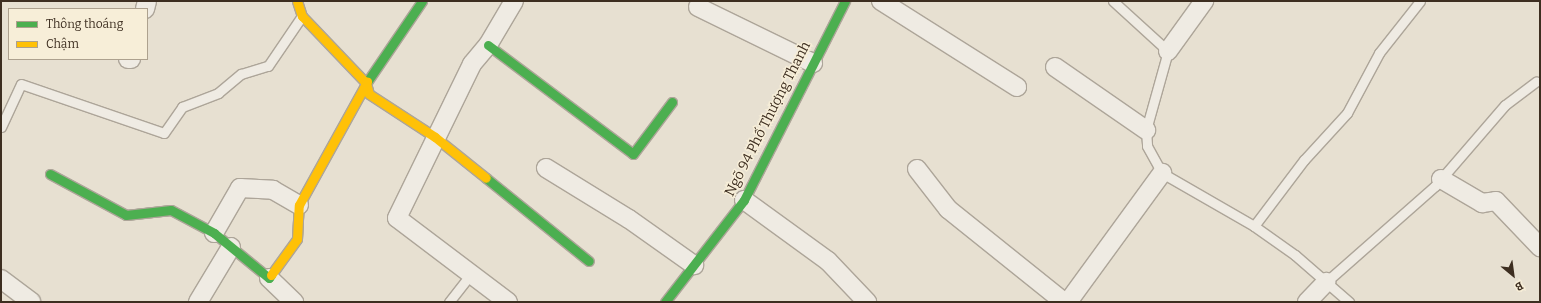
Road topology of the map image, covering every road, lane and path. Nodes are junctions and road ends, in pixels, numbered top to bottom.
1 (297, 1) edge
2 (422, 1) edge
3 (514, 1) edge
4 (845, 1) edge
5 (881, 1) edge
6 (1113, 1) edge
7 (1204, 1) edge
8 (1420, 1) edge
9 (698, 7) dead end
10 (302, 16) junction
11 (488, 45) junction
12 (1168, 51) junction
13 (813, 62) junction
14 (1055, 67) dead end
15 (1536, 82) dead end
16 (366, 83) junction
17 (1017, 87) dead end
18 (672, 102) dead end
19 (2, 124) edge
20 (1146, 130) junction
21 (435, 137) junction
22 (546, 168) dead end
23 (917, 169) dead end
24 (1162, 173) junction
25 (50, 174) dead end
26 (1441, 179) junction
27 (744, 200) junction
28 (299, 205) junction
29 (1254, 226) junction
30 (214, 233) junction
31 (231, 247) junction
32 (1540, 247) edge
33 (589, 261) dead end
34 (694, 266) junction
35 (470, 275) junction
36 (269, 278) junction
37 (1, 279) edge
38 (1326, 282) junction
39 (31, 302) edge
40 (198, 302) edge
41 (294, 302) edge
42 (449, 302) edge
43 (508, 302) edge
44 (665, 302) edge
45 (867, 302) edge
46 (1064, 302) edge
47 (1068, 302) edge
48 (1307, 302) edge
49 (1349, 302) edge

1 - 10 street
2 - 16 street
3 - 11 street
4 - 13 street, Ngõ 94 Phố Thượng Thanh
5 - 17 street
6 - 12 lane
7 - 12 street
8 - 29 lane
9 - 13 street
10 - 16 street
10 - 19 lane
11 - 18 street
11 - 21 street
12 - 20 lane
13 - 27 street, Ngõ 94 Phố Thượng Thanh
14 - 20 street
15 - 26 lane
16 - 21 street
16 - 28 street
20 - 24 lane
21 - 33 street
21 - 35 street
22 - 34 street
23 - 46 street
24 - 29 lane
24 - 47 street
25 - 30 street
26 - 32 street
26 - 38 lane
27 - 34 street, Ngõ 94 Phố Thượng Thanh
27 - 45 street
28 - 30 street
28 - 36 street
29 - 38 lane
30 - 31 street
31 - 36 street
31 - 40 street
34 - 44 street, Ngõ 94 Phố Thượng Thanh
35 - 42 lane
35 - 43 street
36 - 41 street
37 - 39 street
38 - 48 street
38 - 49 lane

